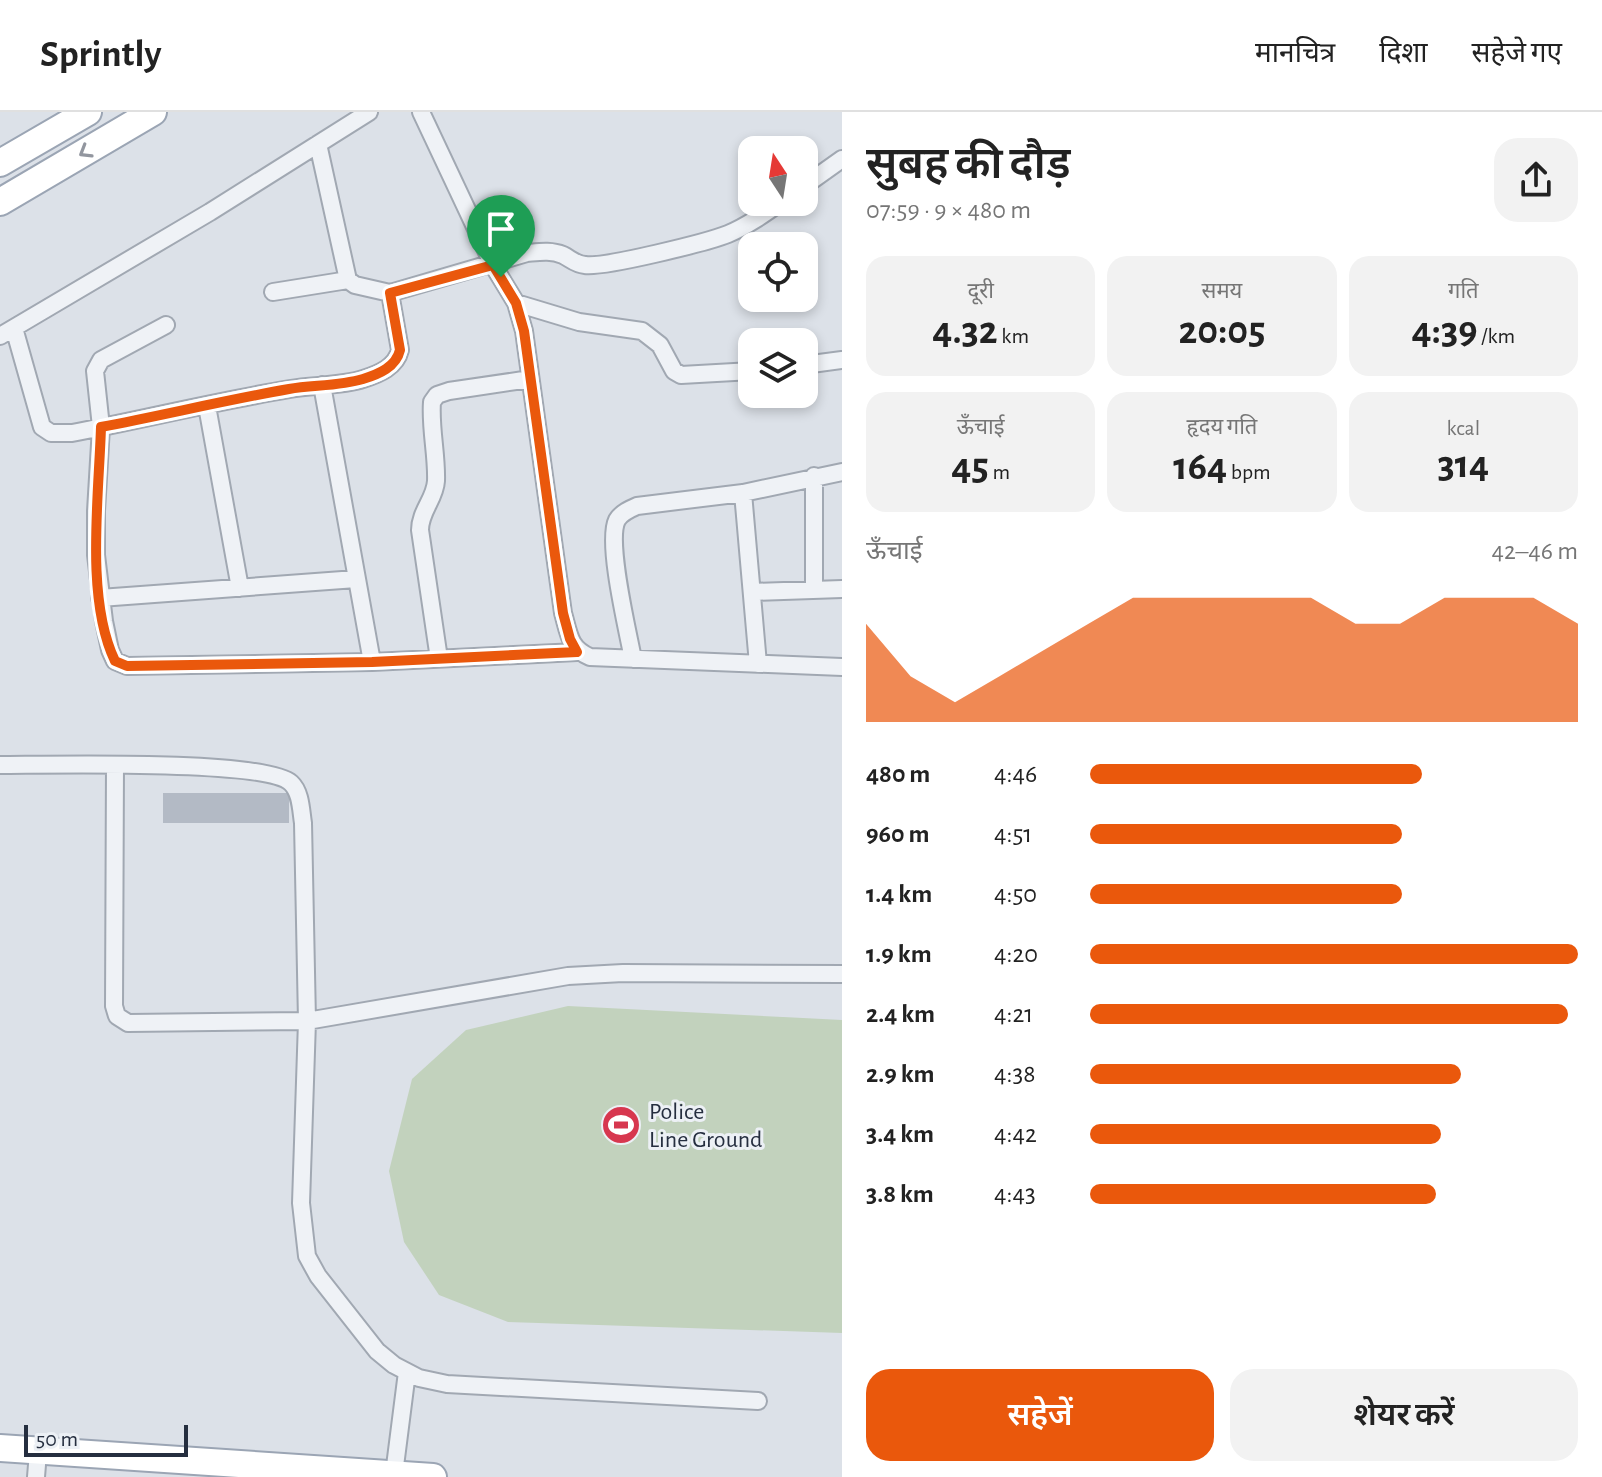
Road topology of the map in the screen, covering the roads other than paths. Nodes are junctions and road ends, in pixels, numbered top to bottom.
1 (88, 112) edge
2 (153, 112) edge
3 (369, 112) edge
4 (421, 112) edge
5 (318, 144) junction
6 (842, 159) edge
7 (0, 163) edge
8 (818, 176) edge
9 (0, 202) edge
10 (760, 216) edge
11 (493, 265) junction
12 (348, 280) junction
13 (273, 292) dead end
14 (390, 293) junction
15 (516, 303) junction
16 (166, 325) dead end
17 (7, 332) edge
18 (842, 360) edge
19 (818, 363) edge
20 (738, 372) edge
21 (530, 379) junction
22 (322, 385) junction
23 (207, 406) junction
24 (101, 427) junction
25 (842, 472) edge
26 (814, 476) junction
27 (743, 493) junction
28 (356, 579) junction
29 (240, 588) junction
30 (842, 589) edge
31 (814, 590) junction
32 (752, 592) junction
33 (100, 598) junction
34 (577, 652) junction
35 (439, 659) junction
36 (633, 659) junction
37 (372, 662) junction
38 (758, 664) junction
39 (842, 667) edge
40 (0, 765) edge
41 (115, 765) junction
42 (842, 974) edge
43 (307, 1021) junction
44 (407, 1372) junction
45 (758, 1401) dead end
46 (0, 1448) edge
47 (37, 1464) edge
48 (394, 1474) junction
49 (433, 1477) edge

1 - 7 main road
2 -> 9 main road
3 - 5 street
4 - 11 street
5 - 12 street
5 - 17 street
6 - 8 street
10 - 11 street
11 - 14 street
11 - 15 street
12 - 13 street
12 - 14 street
14 - 22 street
15 - 20 street
15 - 21 street
16 - 24 street
17 - 24 street
18 - 19 street
21 - 34 street
21 - 35 street
22 - 23 street
22 - 28 street
23 - 24 street
23 - 29 street
24 - 33 street
25 - 26 street
26 - 27 street
26 - 31 street
27 - 32 street
27 - 36 street
28 - 29 street
28 - 37 street
29 - 33 street
30 - 31 street
31 - 32 street
32 - 38 street
33 - 37 street
34 - 35 street
34 - 36 street
35 - 37 street
36 - 38 street
38 - 39 street
40 - 41 street
41 - 43 street
41 - 43 street
42 - 43 street
43 - 44 street
44 - 45 street
44 - 48 street
46 - 47 main road
47 - 48 main road
48 - 49 main road

